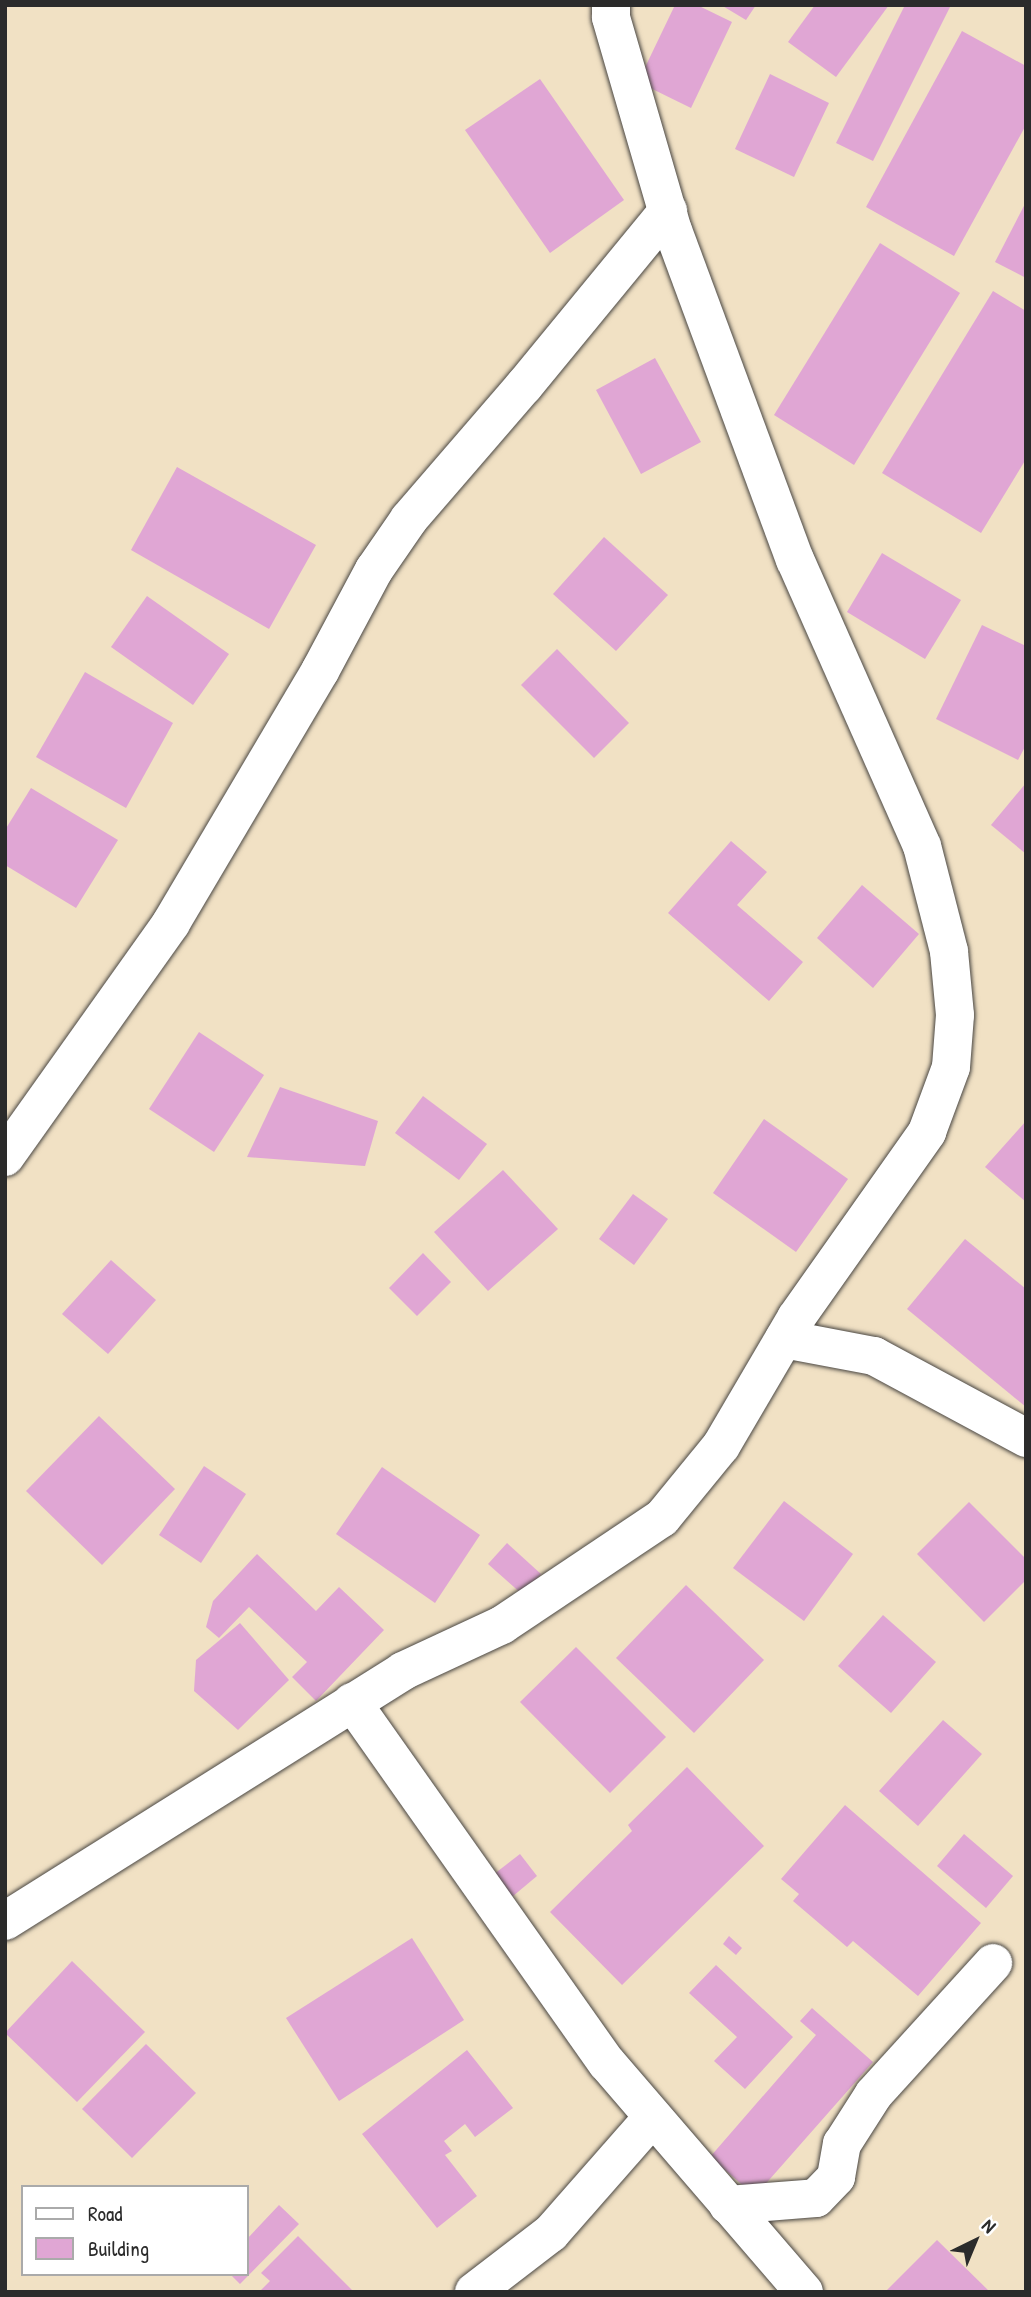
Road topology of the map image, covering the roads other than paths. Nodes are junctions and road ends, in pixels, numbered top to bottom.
1 (611, 5) edge
2 (668, 212) junction
3 (5, 1157) edge
4 (784, 1339) junction
5 (1026, 1438) edge
6 (352, 1702) junction
7 (5, 1921) edge
8 (993, 1963) dead end
9 (653, 2117) junction
10 (785, 2201) junction
11 (728, 2205) junction
12 (761, 2243) junction
13 (474, 2292) edge
14 (804, 2292) edge

1 - 2 street
2 - 3 street
2 - 4 street
4 - 5 street
4 - 6 street
6 - 7 street
6 - 9 street
8 - 10 street
9 - 11 street
9 - 13 street
10 - 11 street
10 - 12 street
11 - 12 street
12 - 14 street

